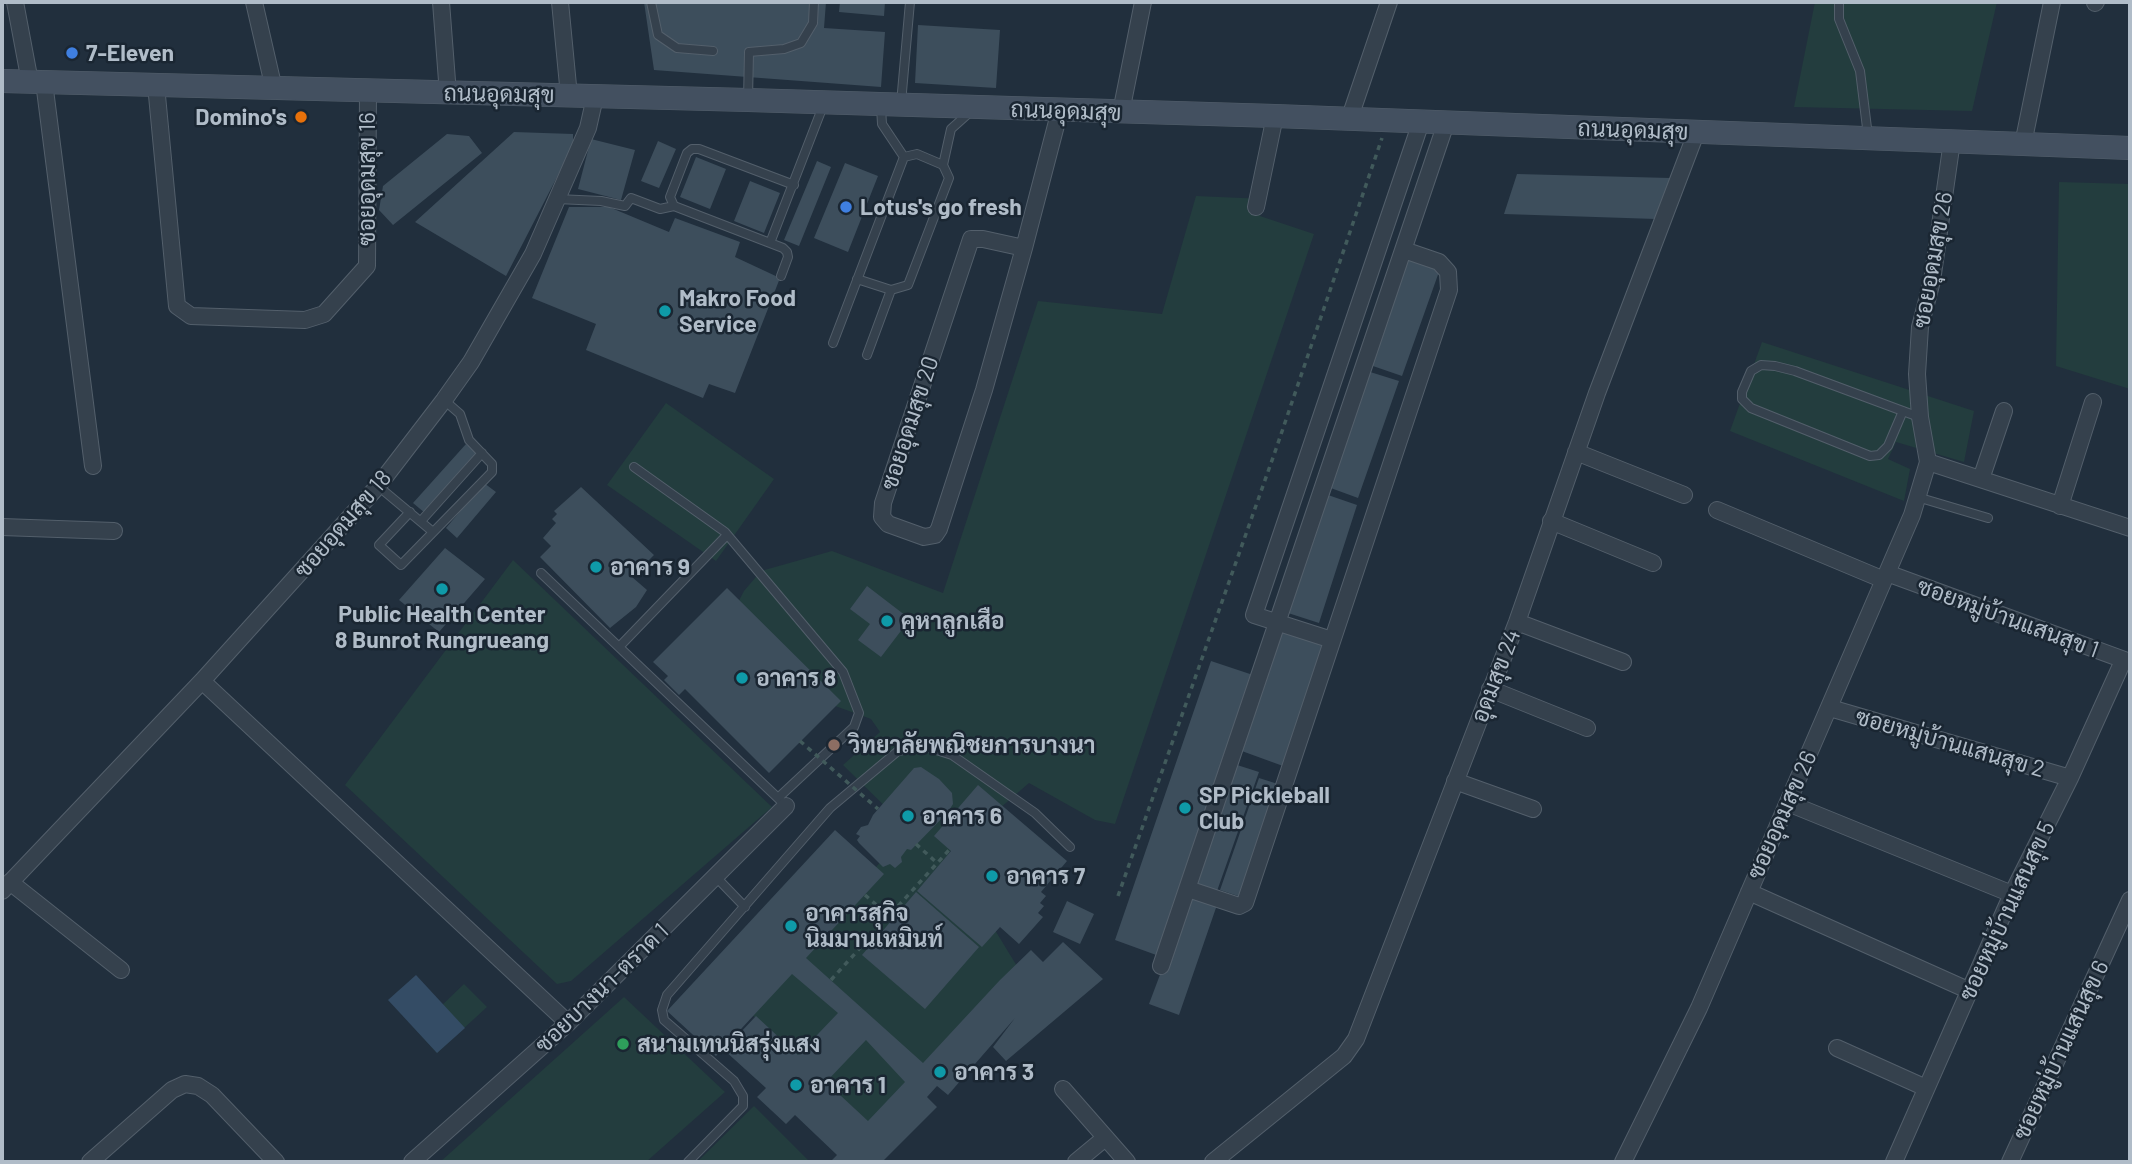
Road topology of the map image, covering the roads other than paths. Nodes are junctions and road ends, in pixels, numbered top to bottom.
1 (15, 2) edge
2 (254, 2) edge
3 (441, 2) edge
4 (560, 2) edge
5 (651, 2) edge
6 (814, 2) edge
7 (909, 2) edge
8 (1143, 2) edge
9 (1390, 2) edge
10 (1839, 2) edge
11 (2052, 2) edge
12 (713, 51) dead end
13 (2, 82) edge
14 (37, 82) junction
15 (156, 85) junction
16 (274, 89) junction
17 (368, 91) junction
18 (448, 94) junction
19 (569, 96) junction
20 (595, 97) junction
21 (748, 100) junction
22 (824, 103) junction
23 (891, 105) junction
24 (975, 108) junction
25 (1060, 110) junction
26 (1121, 112) junction
27 (1275, 117) junction
28 (1349, 120) junction
29 (1421, 122) junction
30 (1446, 123) junction
31 (1696, 133) junction
32 (1869, 139) junction
33 (1952, 141) junction
34 (2023, 144) junction
35 (2130, 148) edge
36 (904, 157) junction
37 (943, 165) junction
38 (794, 185) junction
39 (557, 199) junction
40 (674, 206) junction
41 (1256, 207) dead end
42 (1385, 231) junction
43 (770, 243) junction
44 (1406, 244) junction
45 (1024, 248) junction
46 (781, 275) dead end
47 (857, 279) junction
48 (891, 290) junction
49 (833, 343) dead end
50 (867, 355) dead end
51 (444, 400) junction
52 (2093, 402) dead end
53 (1903, 411) junction
54 (2004, 411) dead end
55 (1920, 418) junction
56 (1576, 452) junction
57 (482, 453) junction
58 (1928, 462) junction
59 (93, 466) dead end
60 (634, 467) dead end
61 (1981, 479) junction
62 (378, 486) junction
63 (1684, 495) dead end
64 (1917, 496) junction
65 (2060, 506) junction
66 (1717, 510) dead end
67 (410, 512) junction
68 (1988, 518) dead end
69 (1551, 521) junction
70 (421, 522) junction
71 (2, 527) edge
72 (2130, 528) edge
73 (114, 531) dead end
74 (433, 532) junction
75 (727, 535) junction
76 (1653, 563) dead end
77 (541, 573) dead end
78 (1885, 577) junction
79 (1279, 622) junction
80 (1517, 622) junction
81 (1332, 640) junction
82 (619, 647) junction
83 (1623, 662) dead end
84 (2127, 662) edge
85 (202, 681) junction
86 (1490, 690) junction
87 (1829, 708) junction
88 (1587, 728) dead end
89 (2070, 778) junction
90 (1455, 781) junction
91 (782, 802) junction
92 (1787, 803) junction
93 (1533, 809) dead end
94 (1070, 847) dead end
95 (716, 877) junction
96 (6, 886) edge
97 (1188, 889) junction
98 (1749, 892) junction
99 (2012, 894) junction
100 (2130, 900) edge
101 (745, 907) junction
102 (1161, 966) dead end
103 (121, 970) dead end
104 (1970, 991) junction
105 (568, 1023) junction
106 (1838, 1048) dead end
107 (1926, 1088) junction
108 (1063, 1089) dead end
109 (1105, 1138) junction
110 (90, 1162) edge
111 (276, 1162) edge
112 (412, 1162) edge
113 (688, 1162) edge
114 (1076, 1162) edge
115 (1127, 1162) edge
116 (1213, 1162) edge
117 (1623, 1162) edge
118 (1894, 1162) edge
119 (2010, 1162) edge

1 - 14 street
2 - 16 street
3 - 18 street
4 - 19 street
5 - 12 lane
6 - 21 lane
7 - 23 lane
8 - 26 street
9 - 28 street
10 - 32 lane
11 - 34 street
13 - 14 main road, ถนนอุดมสุข
14 - 15 main road, ถนนอุดมสุข
14 - 59 street
15 - 16 main road, ถนนอุดมสุข
15 - 17 street, ซอยอุดมสุข 16
16 - 17 main road, ถนนอุดมสุข
17 - 18 main road, ถนนอุดมสุข
18 - 19 main road, ถนนอุดมสุข
19 - 20 main road, ถนนอุดมสุข
20 - 21 main road, ถนนอุดมสุข
20 - 39 street, ซอยอุดมสุข 18
21 - 22 main road, ถนนอุดมสุข
22 - 23 main road, ถนนอุดมสุข
22 - 38 lane
23 - 24 main road, ถนนอุดมสุข
23 - 36 lane
24 - 25 main road, ถนนอุดมสุข
24 - 37 lane
25 - 26 main road, ถนนอุดมสุข
25 - 45 street, ซอยอุดมสุข 20
26 - 27 main road, ถนนอุดมสุข
27 - 28 main road, ถนนอุดมสุข
27 - 41 street
28 - 29 main road, ถนนอุดมสุข
29 - 30 main road, ถนนอุดมสุข
29 - 42 street
30 - 31 main road, ถนนอุดมสุข
30 - 44 street
31 - 32 main road, ถนนอุดมสุข
31 - 56 street, อุดมสุข 24
32 - 33 main road, ถนนอุดมสุข
33 - 34 main road, ถนนอุดมสุข
33 - 55 street, ซอยอุดมสุข 26
34 - 35 main road, ถนนอุดมสุข
36 - 37 lane
36 - 47 lane
37 - 48 lane
38 - 40 lane
38 - 43 lane
39 - 40 lane
39 - 51 street, ซอยอุดมสุข 18
40 - 43 lane
42 - 44 street
42 - 79 street
43 - 46 lane
44 - 79 street
44 - 81 street
45 - 45 street, ซอยอุดมสุข 20
47 - 48 lane
47 - 49 lane
48 - 50 lane
51 - 57 lane
51 - 62 street, ซอยอุดมสุข 18
52 - 65 street
53 - 53 lane
53 - 55 lane
54 - 61 street
55 - 58 street, ซอยอุดมสุข 26
56 - 63 street
56 - 69 street, อุดมสุข 24
57 - 70 lane
57 - 74 lane
58 - 61 street
58 - 64 street, ซอยอุดมสุข 26
60 - 75 lane
61 - 65 street
62 - 67 lane
62 - 85 street, ซอยอุดมสุข 18
64 - 68 lane
64 - 78 street, ซอยอุดมสุข 26
65 - 72 street
66 - 78 street, ซอยหมู่บ้านแสนสุข 1
67 - 70 lane
67 - 74 lane
69 - 76 street
69 - 80 street, อุดมสุข 24
70 - 74 lane
71 - 73 street
75 - 82 lane
75 - 91 lane
77 - 82 lane
78 - 84 street, ซอยหมู่บ้านแสนสุข 1
78 - 87 street, ซอยอุดมสุข 26
79 - 81 street
79 - 97 street
80 - 83 street
80 - 86 street, อุดมสุข 24
81 - 97 street
82 - 91 lane
84 - 89 street, ซอยหมู่บ้านแสนสุข 5
85 - 96 street, ซอยอุดมสุข 18
85 - 105 street
86 - 88 street
86 - 90 street, อุดมสุข 24
87 - 89 street, ซอยหมู่บ้านแสนสุข 2
87 - 92 street, ซอยอุดมสุข 26
89 - 99 street, ซอยหมู่บ้านแสนสุข 5
90 - 93 street
90 - 116 street, อุดมสุข 24
91 - 95 street, ซอยบางนา-ตราด 1
92 - 98 street, ซอยอุดมสุข 26
92 - 99 street
94 - 101 lane
95 - 101 lane
95 - 105 street, ซอยบางนา-ตราด 1
96 - 103 street
97 - 102 street
98 - 104 street
98 - 117 street, ซอยอุดมสุข 26
99 - 104 street, ซอยหมู่บ้านแสนสุข 5
100 - 119 street, ซอยหมู่บ้านแสนสุข 6
101 - 113 lane
104 - 107 street, ซอยหมู่บ้านแสนสุข 5
105 - 112 street, ซอยบางนา-ตราด 1
106 - 107 street
107 - 118 street, ซอยหมู่บ้านแสนสุข 5
108 - 109 street
109 - 114 street
109 - 115 street
110 - 111 street

